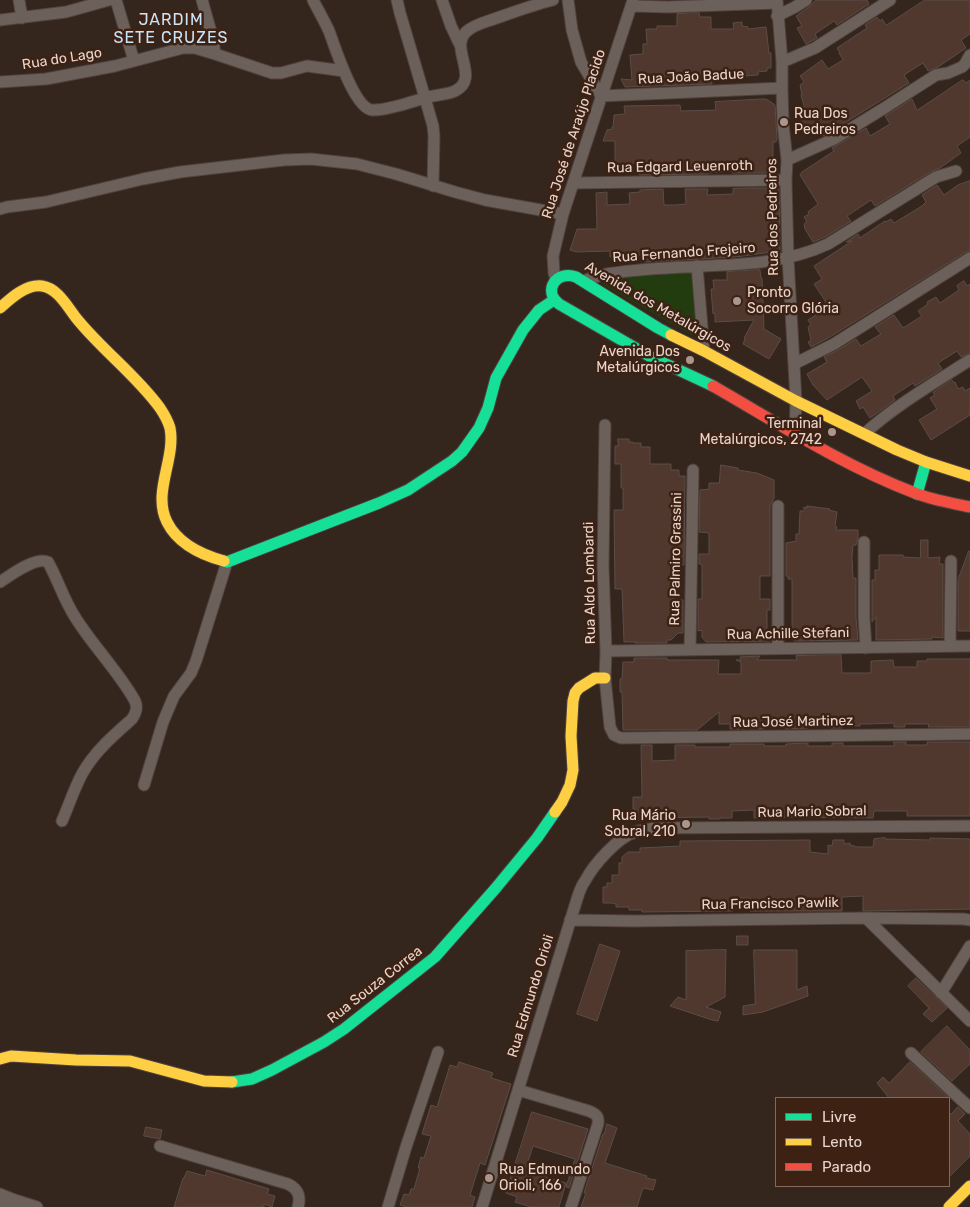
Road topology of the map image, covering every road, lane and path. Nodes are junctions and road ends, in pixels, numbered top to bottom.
1 (19, 0) edge
2 (109, 0) edge
3 (116, 0) edge
4 (202, 0) edge
5 (313, 0) edge
6 (397, 0) edge
7 (442, 0) edge
8 (553, 0) edge
9 (568, 0) edge
10 (806, 0) edge
11 (890, 0) edge
12 (777, 2) edge
13 (632, 3) edge
14 (777, 16) junction
15 (22, 18) junction
16 (0, 20) edge
17 (460, 45) junction
18 (215, 54) junction
19 (970, 54) edge
20 (134, 60) junction
21 (782, 62) junction
22 (344, 71) junction
23 (0, 82) edge
24 (782, 88) junction
25 (601, 96) junction
26 (425, 98) junction
27 (787, 160) junction
28 (956, 172) dead end
29 (786, 180) junction
30 (574, 183) junction
31 (433, 186) junction
32 (0, 209) edge
33 (563, 214) junction
34 (788, 258) junction
35 (970, 258) edge
36 (697, 266) junction
37 (556, 280) junction
38 (584, 281) junction
39 (554, 300) junction
40 (0, 308) edge
41 (704, 351) junction
42 (970, 360) edge
43 (794, 364) junction
44 (796, 400) junction
45 (605, 425) dead end
46 (795, 433) junction
47 (864, 434) junction
48 (926, 462) junction
49 (693, 470) dead end
50 (970, 476) edge
51 (917, 494) junction
52 (778, 506) dead end
53 (970, 507) edge
54 (864, 542) dead end
55 (951, 561) dead end
56 (227, 562) junction
57 (0, 582) edge
58 (950, 646) junction
59 (970, 646) edge
60 (778, 648) junction
61 (866, 648) junction
62 (690, 650) junction
63 (606, 651) junction
64 (605, 678) junction
65 (970, 734) edge
66 (617, 737) joint
67 (144, 786) dead end
68 (62, 821) dead end
69 (970, 826) edge
70 (654, 828) joint
71 (866, 918) junction
72 (570, 920) junction
73 (970, 920) edge
74 (970, 946) edge
75 (941, 993) junction
76 (970, 1021) edge
77 (438, 1052) dead end
78 (911, 1053) dead end
79 (0, 1059) edge
80 (518, 1090) junction
81 (970, 1108) edge
82 (160, 1146) dead end
83 (970, 1186) edge
84 (0, 1194) edge
85 (0, 1204) edge
86 (25, 1204) junction
87 (37, 1207) edge
88 (298, 1207) edge
89 (388, 1207) edge
90 (482, 1207) edge
91 (570, 1207) edge
92 (950, 1207) edge

1 - 15 street
2 - 15 street
3 - 20 street
4 - 18 street
5 - 22 street
6 - 26 street
7 - 17 street
8 - 17 street
9 - 25 street
10 - 14 street
11 - 21 street
12 - 13 street
12 - 14 street, Rua dos Pedreiros
13 - 25 street, Rua José de Araújo Placido
14 - 21 street, Rua dos Pedreiros
15 - 16 street
17 - 26 street
18 - 20 street, Rua do Lago
18 - 22 street, Rua do Lago
19 - 27 street
20 - 23 street, Rua do Lago
21 - 24 street, Rua dos Pedreiros
22 - 26 street
24 - 25 street, Rua João Badue
24 - 27 street, Rua dos Pedreiros
25 - 30 street, Rua José de Araújo Placido
26 - 31 street
27 - 29 street, Rua dos Pedreiros
28 - 34 street, Rua Fernando Frejeiro
29 - 30 street, Rua Edgard Leuenroth
29 - 34 street, Rua dos Pedreiros
30 - 33 street, Rua José de Araújo Placido
31 - 32 street
31 - 33 street
33 - 37 street, Rua José de Araújo Placido
34 - 36 street, Rua Fernando Frejeiro
34 - 43 street, Rua dos Pedreiros
35 - 43 street
36 - 38 street, Rua Fernando Frejeiro
36 - 41 street
37 - 38 street, Avenida dos Metalúrgicos
37 - 39 street
38 - 41 street, Avenida dos Metalúrgicos
39 - 46 street
39 - 56 street
40 - 56 street
41 - 44 street, Avenida dos Metalúrgicos
42 - 47 street
43 - 44 street, Rua dos Pedreiros
44 - 46 street, Rua dos Pedreiros
44 - 47 street, Avenida dos Metalúrgicos
45 - 63 street, Rua Aldo Lombardi
46 - 51 street
47 - 48 street, Avenida dos Metalúrgicos
48 - 50 street, Avenida dos Metalúrgicos
48 - 51 street
49 - 62 street, Rua Palmiro Grassini
51 - 53 street
52 - 60 street
54 - 61 street
55 - 58 street
56 - 67 street
57 - 68 street
58 - 59 street, Rua Achille Stefani
58 - 61 street, Rua Achille Stefani
60 - 61 street, Rua Achille Stefani
60 - 62 street, Rua Achille Stefani
62 - 63 street, Rua Achille Stefani
63 - 64 street, Rua Aldo Lombardi
64 - 66 street, Rua Aldo Lombardi
64 - 79 street, Rua Souza Correa
65 - 66 street, Rua José Martinez
69 - 70 street, Rua Mario Sobral
70 - 72 street, Rua Edmundo Orioli
71 - 72 street, Rua Francisco Pawlik
71 - 73 street, Rua Francisco Pawlik
71 - 75 street
72 - 80 street, Rua Edmundo Orioli
74 - 75 street
75 - 76 street
77 - 89 street
78 - 81 street
80 - 90 street, Rua Edmundo Orioli
80 - 91 street
82 - 88 street
83 - 92 street
84 - 86 street
85 - 86 street
86 - 87 street

